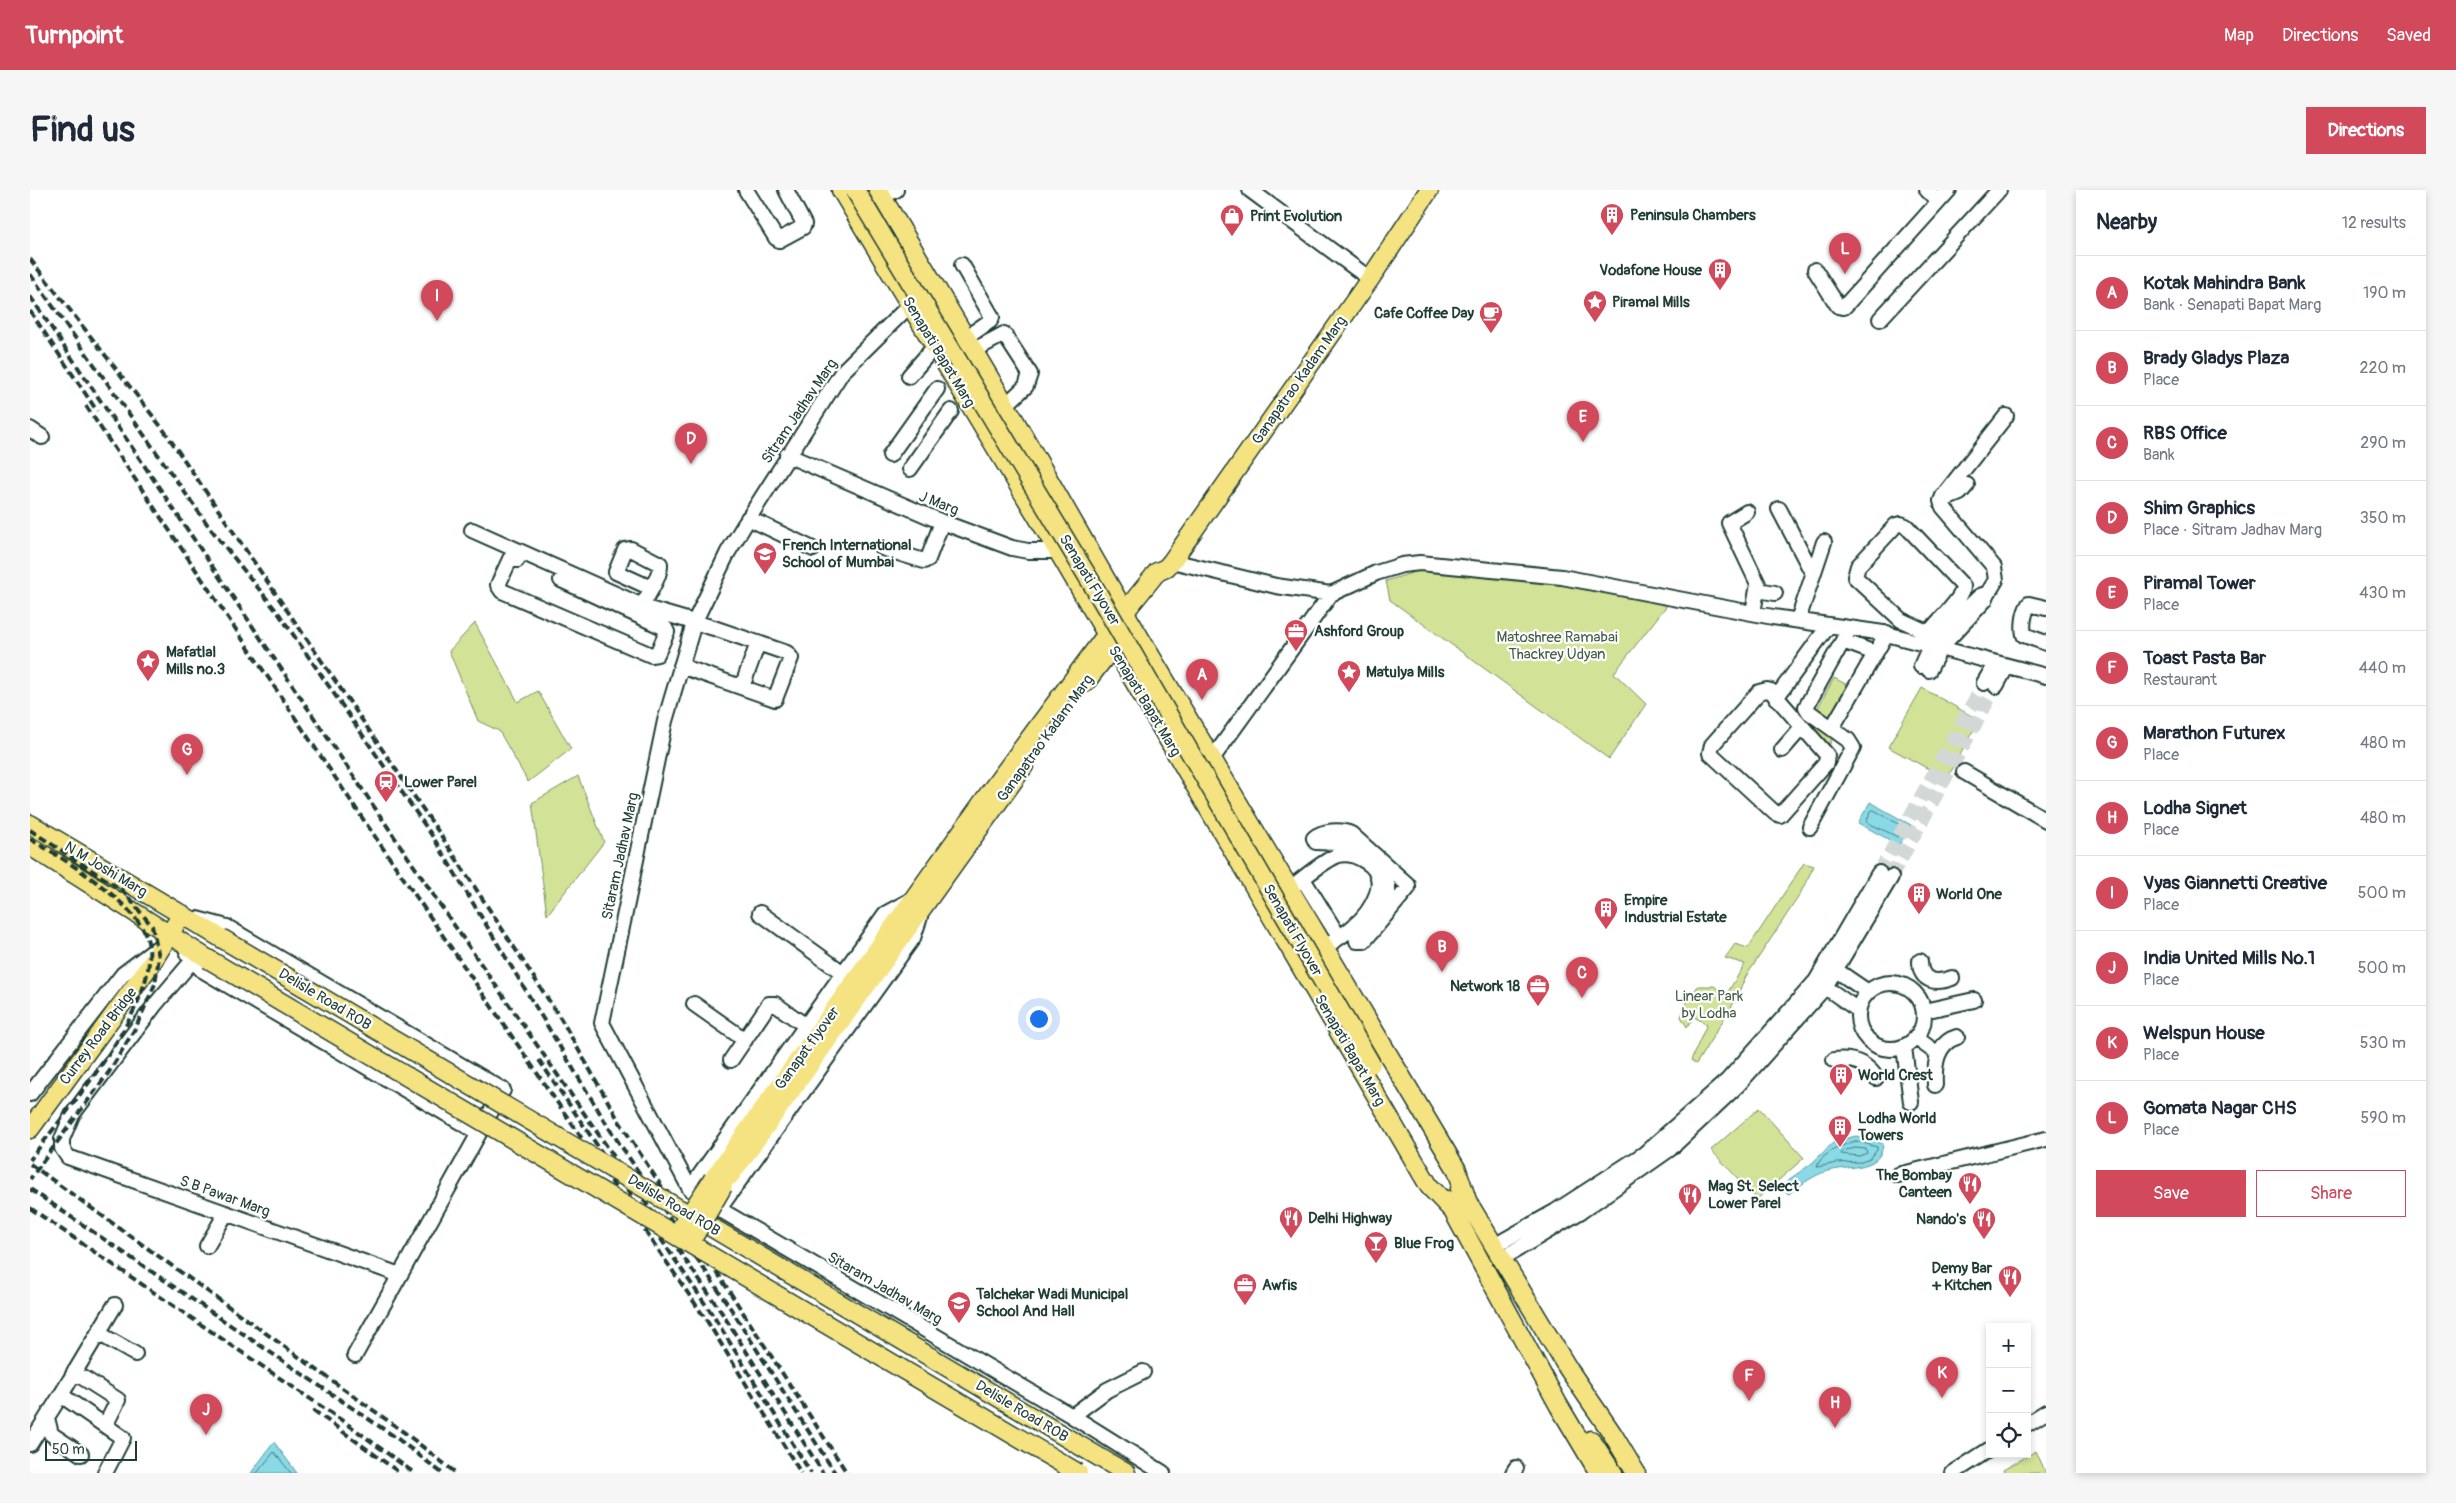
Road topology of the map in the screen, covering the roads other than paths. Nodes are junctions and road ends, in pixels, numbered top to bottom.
1 (746, 190) edge
2 (786, 190) edge
3 (841, 190) edge
4 (854, 190) edge
5 (867, 190) edge
6 (878, 190) edge
7 (888, 190) edge
8 (896, 190) edge
9 (1429, 190) edge
10 (1927, 190) edge
11 (1949, 190) edge
12 (1999, 190) edge
13 (1257, 192) edge
14 (1938, 201) junction
15 (962, 265) dead end
16 (1815, 270) dead end
17 (1370, 279) junction
18 (935, 283) junction
19 (910, 304) junction
20 (1880, 319) dead end
21 (975, 344) junction
22 (935, 346) junction
23 (909, 376) dead end
24 (937, 389) dead end
25 (1006, 405) junction
26 (951, 411) dead end
27 (2006, 416) dead end
28 (30, 429) edge
29 (42, 437) dead end
30 (787, 455) junction
31 (890, 455) dead end
32 (910, 468) dead end
33 (1966, 485) dead end
34 (1942, 501) junction
35 (1779, 509) dead end
36 (1747, 512) dead end
37 (747, 521) junction
38 (942, 522) junction
39 (472, 530) dead end
40 (1082, 538) junction
41 (1824, 542) dead end
42 (882, 548) dead end
43 (813, 549) dead end
44 (1058, 550) junction
45 (519, 556) junction
46 (1169, 564) junction
47 (1813, 574) junction
48 (651, 588) dead end
49 (1758, 590) junction
50 (1774, 593) dead end
51 (1331, 594) junction
52 (2046, 608) edge
53 (646, 611) junction
54 (1753, 614) junction
55 (1128, 618) junction
56 (1798, 620) junction
57 (1901, 620) junction
58 (694, 623) junction
59 (1829, 625) junction
60 (1850, 628) junction
61 (1891, 634) junction
62 (1109, 641) junction
63 (1842, 641) junction
64 (1931, 641) junction
65 (758, 643) junction
66 (2046, 643) edge
67 (1875, 654) junction
68 (2002, 664) junction
69 (681, 666) junction
70 (1925, 668) dead end
71 (2046, 676) edge
72 (1990, 685) tunnel mouth
73 (742, 687) junction
74 (1776, 698) junction
75 (1802, 727) junction
76 (1832, 728) junction
77 (1782, 750) dead end
78 (1212, 759) junction
79 (1188, 772) junction
80 (1964, 772) dead end
81 (2046, 820) edge
82 (30, 824) edge
83 (1810, 827) dead end
84 (30, 846) edge
85 (1355, 855) junction
86 (1378, 874) junction
87 (1885, 875) tunnel mouth
88 (1303, 879) junction
89 (1289, 889) junction
90 (922, 899) junction
91 (760, 913) dead end
92 (182, 914) junction
93 (221, 938) joint
94 (167, 939) junction
95 (1332, 942) junction
96 (200, 959) junction
97 (1920, 961) dead end
98 (1832, 967) junction
99 (843, 973) junction
100 (1928, 978) junction
101 (1952, 978) dead end
102 (1821, 984) junction
103 (1868, 992) junction
104 (1915, 993) junction
105 (1974, 1000) dead end
106 (694, 1004) dead end
107 (1858, 1010) junction
108 (1924, 1011) junction
109 (806, 1026) junction
110 (1958, 1037) dead end
111 (1916, 1038) junction
112 (745, 1040) junction
113 (1874, 1045) junction
114 (1904, 1047) junction
115 (1938, 1054) junction
116 (731, 1060) dead end
117 (1834, 1060) dead end
118 (1376, 1061) junction
119 (1863, 1063) junction
120 (35, 1078) edge
121 (1876, 1078) dead end
122 (1935, 1085) dead end
123 (30, 1094) edge
124 (1911, 1102) dead end
125 (30, 1129) edge
126 (477, 1132) junction
127 (2046, 1139) edge
128 (1898, 1176) dead end
129 (690, 1189) junction
130 (1466, 1197) junction
131 (719, 1209) junction
132 (1452, 1209) junction
133 (226, 1213) junction
134 (695, 1218) junction
135 (683, 1239) junction
136 (207, 1246) dead end
137 (1498, 1252) junction
138 (400, 1275) junction
139 (115, 1305) dead end
140 (98, 1333) junction
141 (135, 1354) dead end
142 (354, 1356) dead end
143 (1567, 1367) junction
144 (74, 1372) junction
145 (1142, 1372) dead end
146 (61, 1395) junction
147 (1572, 1410) junction
148 (2046, 1412) edge
149 (1072, 1416) junction
150 (48, 1418) junction
151 (2031, 1421) edge
152 (106, 1424) junction
153 (30, 1444) edge
154 (1986, 1452) edge
155 (81, 1454) dead end
156 (105, 1473) edge
157 (1078, 1473) edge
158 (1126, 1473) edge
159 (1163, 1473) edge
160 (1599, 1473) edge
161 (1613, 1473) edge
162 (1626, 1473) edge
163 (1636, 1473) edge
164 (1953, 1473) edge

1 - 2 street
3 - 19 main road, Senapati Bapat Marg
4 - 118 main road, Senapati Flyover, bridge
5 - 118 main road, Senapati Flyover
6 - 18 main road, Senapati Bapat Marg
7 - 8 street
9 - 17 main road, Ganapatrao Kadam Marg
10 - 14 street
11 - 14 street
12 - 20 street
13 - 17 street
14 - 16 street
15 - 21 street
17 - 46 main road, Ganapatrao Kadam Marg
18 - 19 street, Sitram Jadhav Marg
18 - 21 main road, Senapati Bapat Marg
19 - 22 main road, Senapati Bapat Marg
19 - 30 street, Sitram Jadhav Marg
21 - 25 main road, Senapati Bapat Marg
21 - 25 street
22 - 23 street
22 - 44 main road, Senapati Bapat Marg
24 - 31 street
25 - 40 main road, Senapati Bapat Marg
26 - 32 street
27 - 34 street
28 - 29 street
30 - 37 street, Sitram Jadhav Marg
30 - 38 street, J Marg
33 - 34 street
34 - 64 street
35 - 47 street
36 - 49 street
37 - 43 street
37 - 58 street, Sitaram Jadhav Marg
38 - 42 street
38 - 44 street, J Marg
39 - 45 street
40 - 44 street, J Marg
40 - 55 main road, Senapati Bapat Marg
41 - 47 street
44 - 62 main road, Senapati Bapat Marg
45 - 53 street
45 - 53 street
46 - 51 street
46 - 55 main road, Ganapatrao Kadam Marg
47 - 56 street
48 - 53 street
49 - 50 street
49 - 54 street
51 - 54 street
51 - 78 street
52 - 66 street
53 - 58 street
54 - 56 street
55 - 62 main road, Ganapatrao Kadam Marg
55 - 78 main road, Senapati Bapat Marg
56 - 59 street
57 - 61 street
57 - 64 street
57 - 64 street
58 - 65 street
58 - 69 street, Sitaram Jadhav Marg
59 - 60 street
59 - 74 street
60 - 61 street
60 - 63 street
61 - 64 street
61 - 67 street
62 - 79 main road, Senapati Bapat Marg
62 - 90 main road, Ganapatrao Kadam Marg
63 - 67 street
63 - 76 street
64 - 68 street
64 - 70 street
65 - 73 street
65 - 73 street
67 - 76 street
68 - 71 street
68 - 72 street
69 - 73 street
69 - 129 street, Sitaram Jadhav Marg
74 - 75 street
74 - 75 street
75 - 77 street
76 - 83 street
78 - 79 street
78 - 89 main road, Senapati Bapat Marg
79 - 132 main road, Senapati Bapat Marg
80 - 81 street
82 - 92 main road, N M Joshi Marg
84 - 94 main road, N M Joshi Marg
85 - 86 street
85 - 86 street
85 - 88 street
86 - 95 street
87 - 98 street
88 - 89 street
88 - 95 street
89 - 95 main road, Senapati Bapat Marg
90 - 99 street
90 - 131 street
90 - 134 main road, Ganapat flyover, bridge
91 - 99 street
92 - 93 main road, N M Joshi Marg
92 - 94 main road, Currey Road Bridge
92 - 126 street
93 - 134 main road, Delisle Road ROB, bridge
94 - 96 main road, N M Joshi Marg
94 - 120 street
94 - 125 main road, Currey Road Bridge
95 - 130 main road, Senapati Bapat Marg
96 - 126 street
96 - 133 street, S B Pawar Marg
96 - 135 main road, Delisle Road ROB, bridge
97 - 100 street
98 - 102 street
98 - 103 street
99 - 109 street
100 - 101 street
100 - 104 street
102 - 107 street
102 - 137 street
103 - 104 street
103 - 107 street
104 - 108 street
105 - 108 street
106 - 112 street
107 - 113 street
108 - 111 street
109 - 112 street
109 - 129 street
110 - 115 street
111 - 114 street
111 - 115 street
112 - 116 street
113 - 114 street
113 - 119 street
114 - 124 street
115 - 122 street
117 - 119 street
118 - 130 main road, Senapati Flyover
118 - 132 main road, Senapati Flyover
119 - 121 street
120 - 123 street
126 - 138 street
127 - 128 street
129 - 131 street
130 - 137 main road
131 - 149 street, Sitaram Jadhav Marg
132 - 147 main road
133 - 136 street
133 - 138 street, S B Pawar Marg
134 - 135 main road, Ganapat flyover, bridge
134 - 158 main road, Delisle Road ROB
135 - 157 main road, Delisle Road ROB, bridge
137 - 143 main road
138 - 142 street
139 - 140 street
140 - 141 street
140 - 144 street
143 - 147 main road
143 - 163 main road
144 - 146 street
144 - 152 street
145 - 149 street
146 - 150 street
146 - 152 street
147 - 160 main road
147 - 161 main road
147 - 162 main road
148 - 151 street
149 - 159 street, Sitaram Jadhav Marg
150 - 153 street
150 - 155 street
152 - 156 street
154 - 164 street

